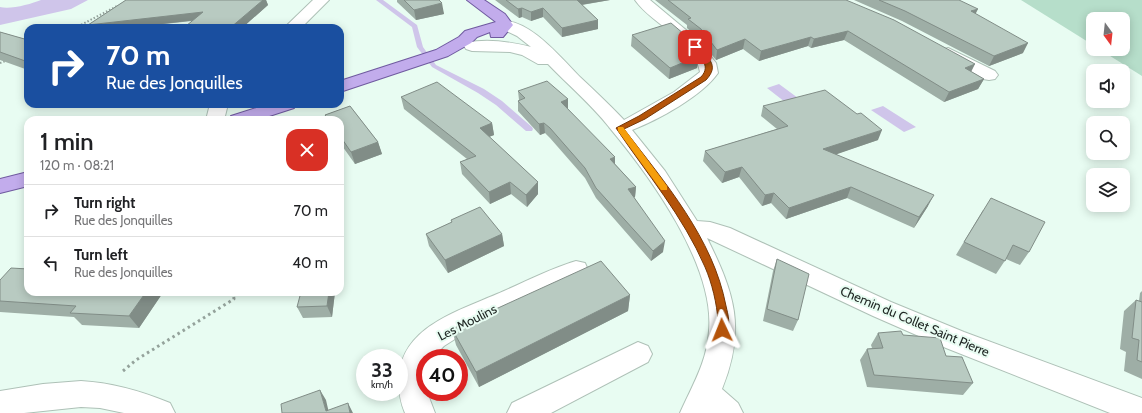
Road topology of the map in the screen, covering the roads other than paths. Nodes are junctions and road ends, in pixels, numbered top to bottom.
1 (322, 0) edge
2 (642, 0) edge
3 (474, 3) edge
4 (296, 24) edge
5 (501, 27) junction
6 (472, 40) junction
7 (936, 46) edge
8 (533, 52) junction
9 (989, 76) dead end
10 (573, 80) junction
11 (344, 86) edge
12 (276, 108) edge
13 (250, 116) edge
14 (620, 128) junction
15 (24, 180) edge
16 (0, 186) edge
17 (690, 228) junction
18 (576, 270) dead end
19 (638, 354) dead end
20 (700, 403) edge
21 (0, 404) edge
22 (1142, 412) edge
23 (160, 413) edge
24 (420, 413) edge
25 (522, 413) edge
26 (728, 413) edge

1 - 4 street
2 - 14 street
3 - 5 main road
3 - 6 main road
5 - 6 main road
5 - 8 street
5 - 10 street
6 - 8 street
6 - 11 main road
7 - 9 street
8 - 10 street
10 - 14 street
12 - 13 main road
14 - 17 street
15 - 16 main road
17 - 20 street
17 - 22 street, Chemin du Collet Saint Pierre
18 - 24 street, Les Moulins
19 - 25 street
20 - 26 street
21 - 23 street

